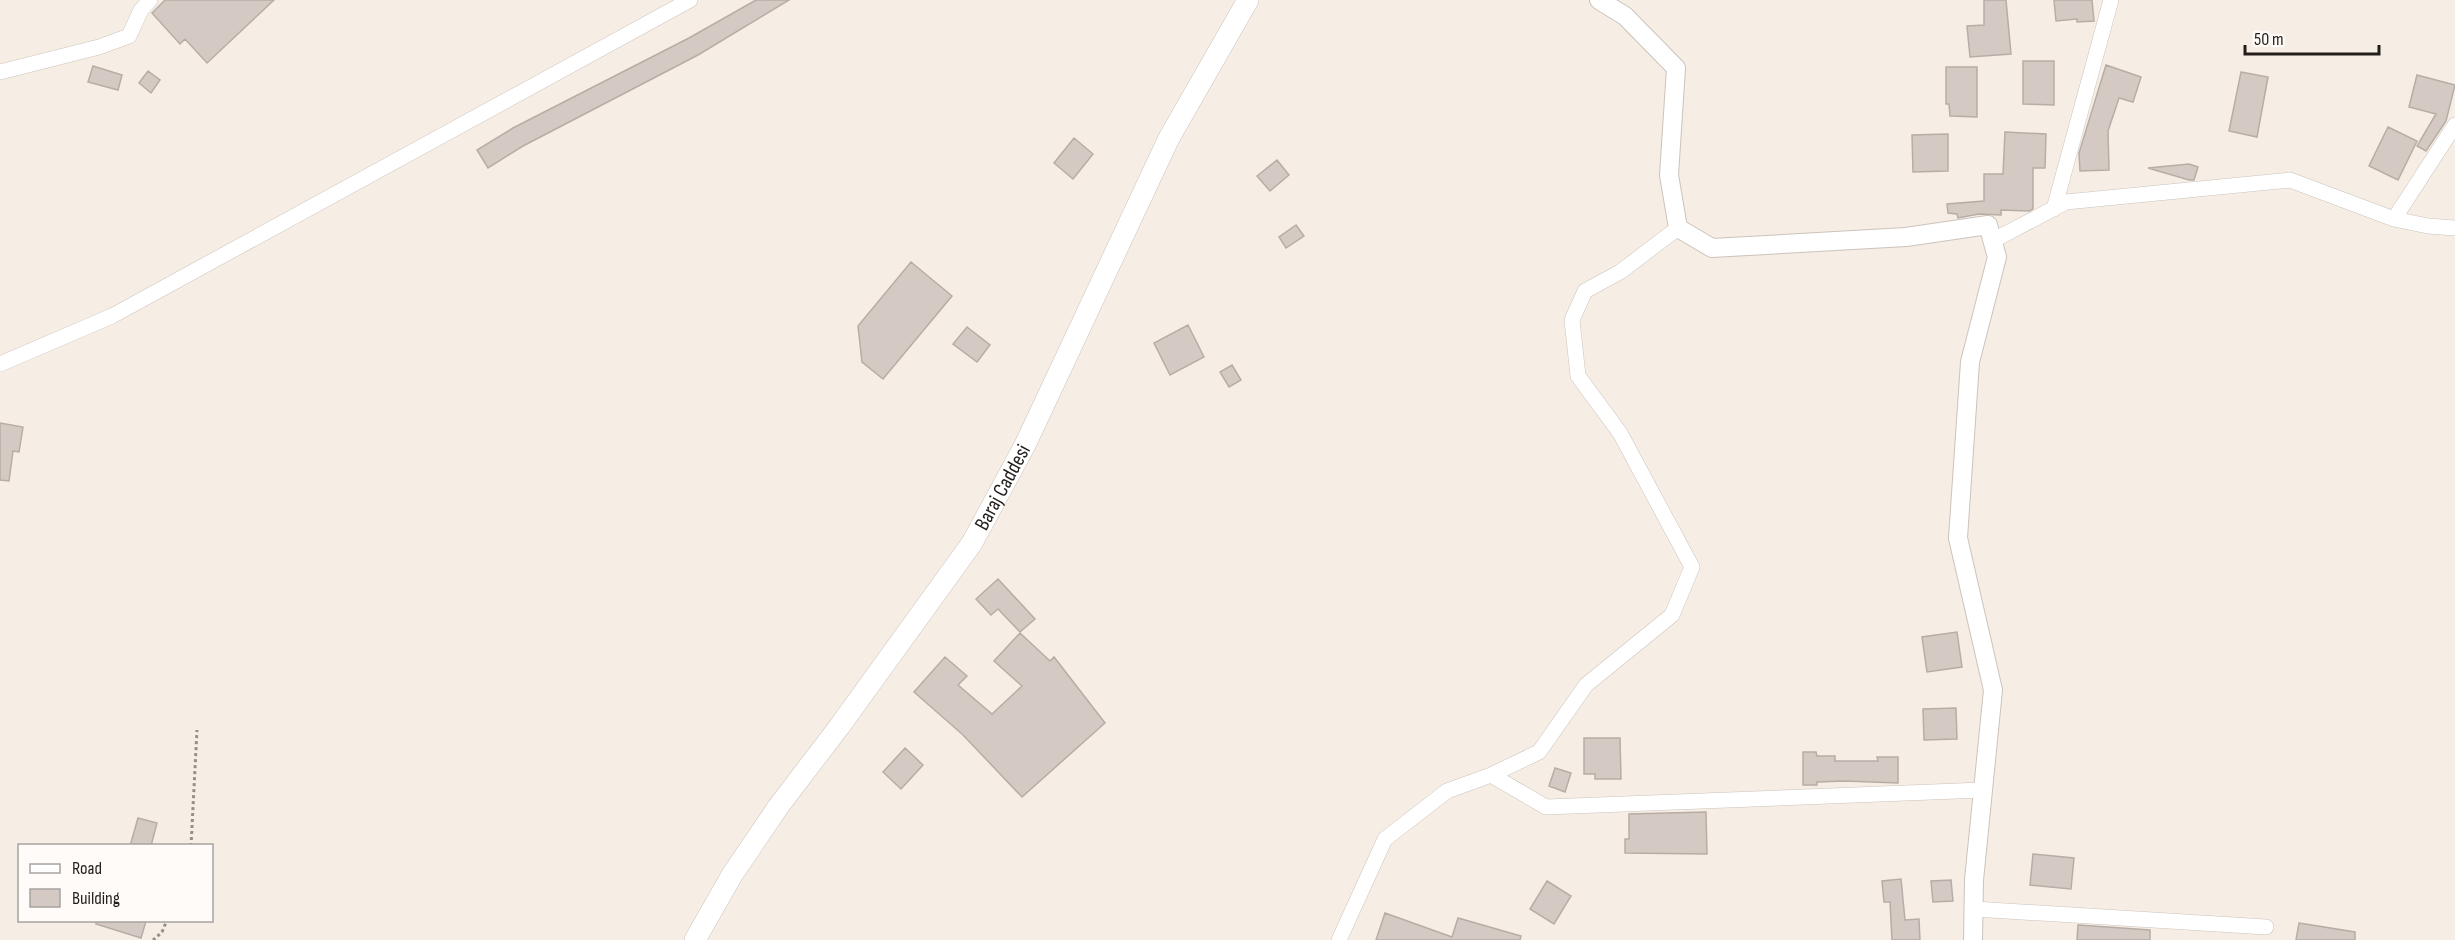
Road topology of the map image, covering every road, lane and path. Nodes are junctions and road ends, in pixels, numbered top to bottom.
1 (150, 0) edge
2 (690, 0) edge
3 (1248, 0) edge
4 (1599, 0) edge
5 (2111, 0) edge
6 (0, 72) edge
7 (2455, 125) edge
8 (2054, 209) junction
9 (2394, 219) junction
10 (1678, 228) junction
11 (2455, 228) edge
12 (1992, 241) junction
13 (0, 364) edge
14 (197, 730) dead end
15 (1491, 775) junction
16 (1983, 790) junction
17 (191, 844) edge
18 (1974, 909) junction
19 (167, 922) edge
20 (2266, 927) dead end
21 (153, 940) edge
22 (695, 940) edge
23 (1339, 940) edge
24 (1973, 940) edge

1 - 6 street
2 - 13 street
3 - 22 main road, Baraj Caddesi
4 - 10 street
5 - 8 street
7 - 9 street
8 - 9 street
8 - 12 street
9 - 11 street
10 - 12 street
10 - 15 street
12 - 16 street
14 - 17 path
15 - 16 street
15 - 23 street
16 - 18 street
18 - 20 street
18 - 24 street
19 - 21 path

